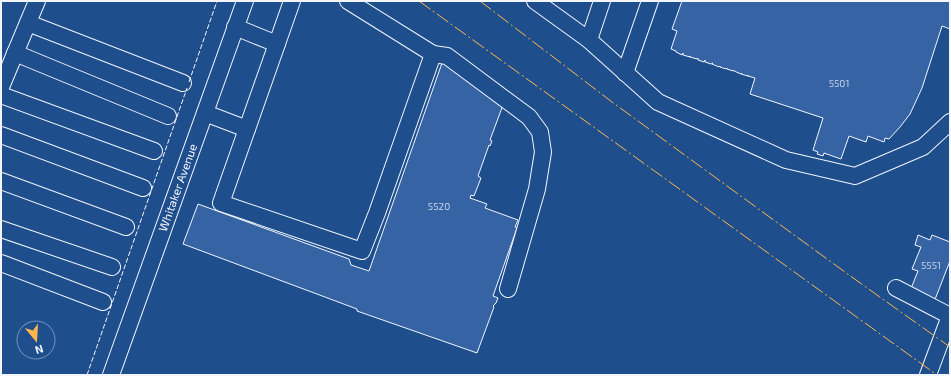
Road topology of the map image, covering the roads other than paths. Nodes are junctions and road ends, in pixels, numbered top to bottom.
1 (37, 1) edge
2 (245, 1) edge
3 (292, 1) edge
4 (348, 1) edge
5 (535, 1) edge
6 (602, 1) edge
7 (650, 1) edge
8 (28, 23) junction
9 (235, 27) junction
10 (589, 40) junction
11 (277, 44) junction
12 (15, 53) junction
13 (433, 54) junction
14 (626, 73) junction
15 (183, 83) dead end
16 (1, 87) edge
17 (1, 95) edge
18 (205, 113) junction
19 (168, 116) dead end
20 (950, 122) edge
21 (247, 129) junction
22 (1, 135) edge
23 (154, 151) dead end
24 (1, 181) edge
25 (143, 188) dead end
26 (126, 227) dead end
27 (1, 229) edge
28 (1, 263) edge
29 (112, 267) dead end
30 (896, 288) dead end
31 (508, 289) dead end
32 (103, 302) dead end
33 (950, 316) edge
34 (111, 375) edge
35 (928, 375) edge

1 - 8 street
2 - 9 street, Whitaker Avenue
3 - 11 street
4 - 13 street
5 - 10 street
6 - 10 street
7 - 14 street
8 - 12 street
8 - 15 street
9 - 11 street
9 - 18 street, Whitaker Avenue
10 - 14 street
11 - 21 street
12 - 16 street
12 - 19 street
13 - 21 street
13 - 31 street
14 - 20 street
17 - 23 street
18 - 21 street
18 - 34 street, Whitaker Avenue
22 - 25 street
24 - 26 street
27 - 29 street
28 - 32 street
30 - 33 street
33 - 35 street

